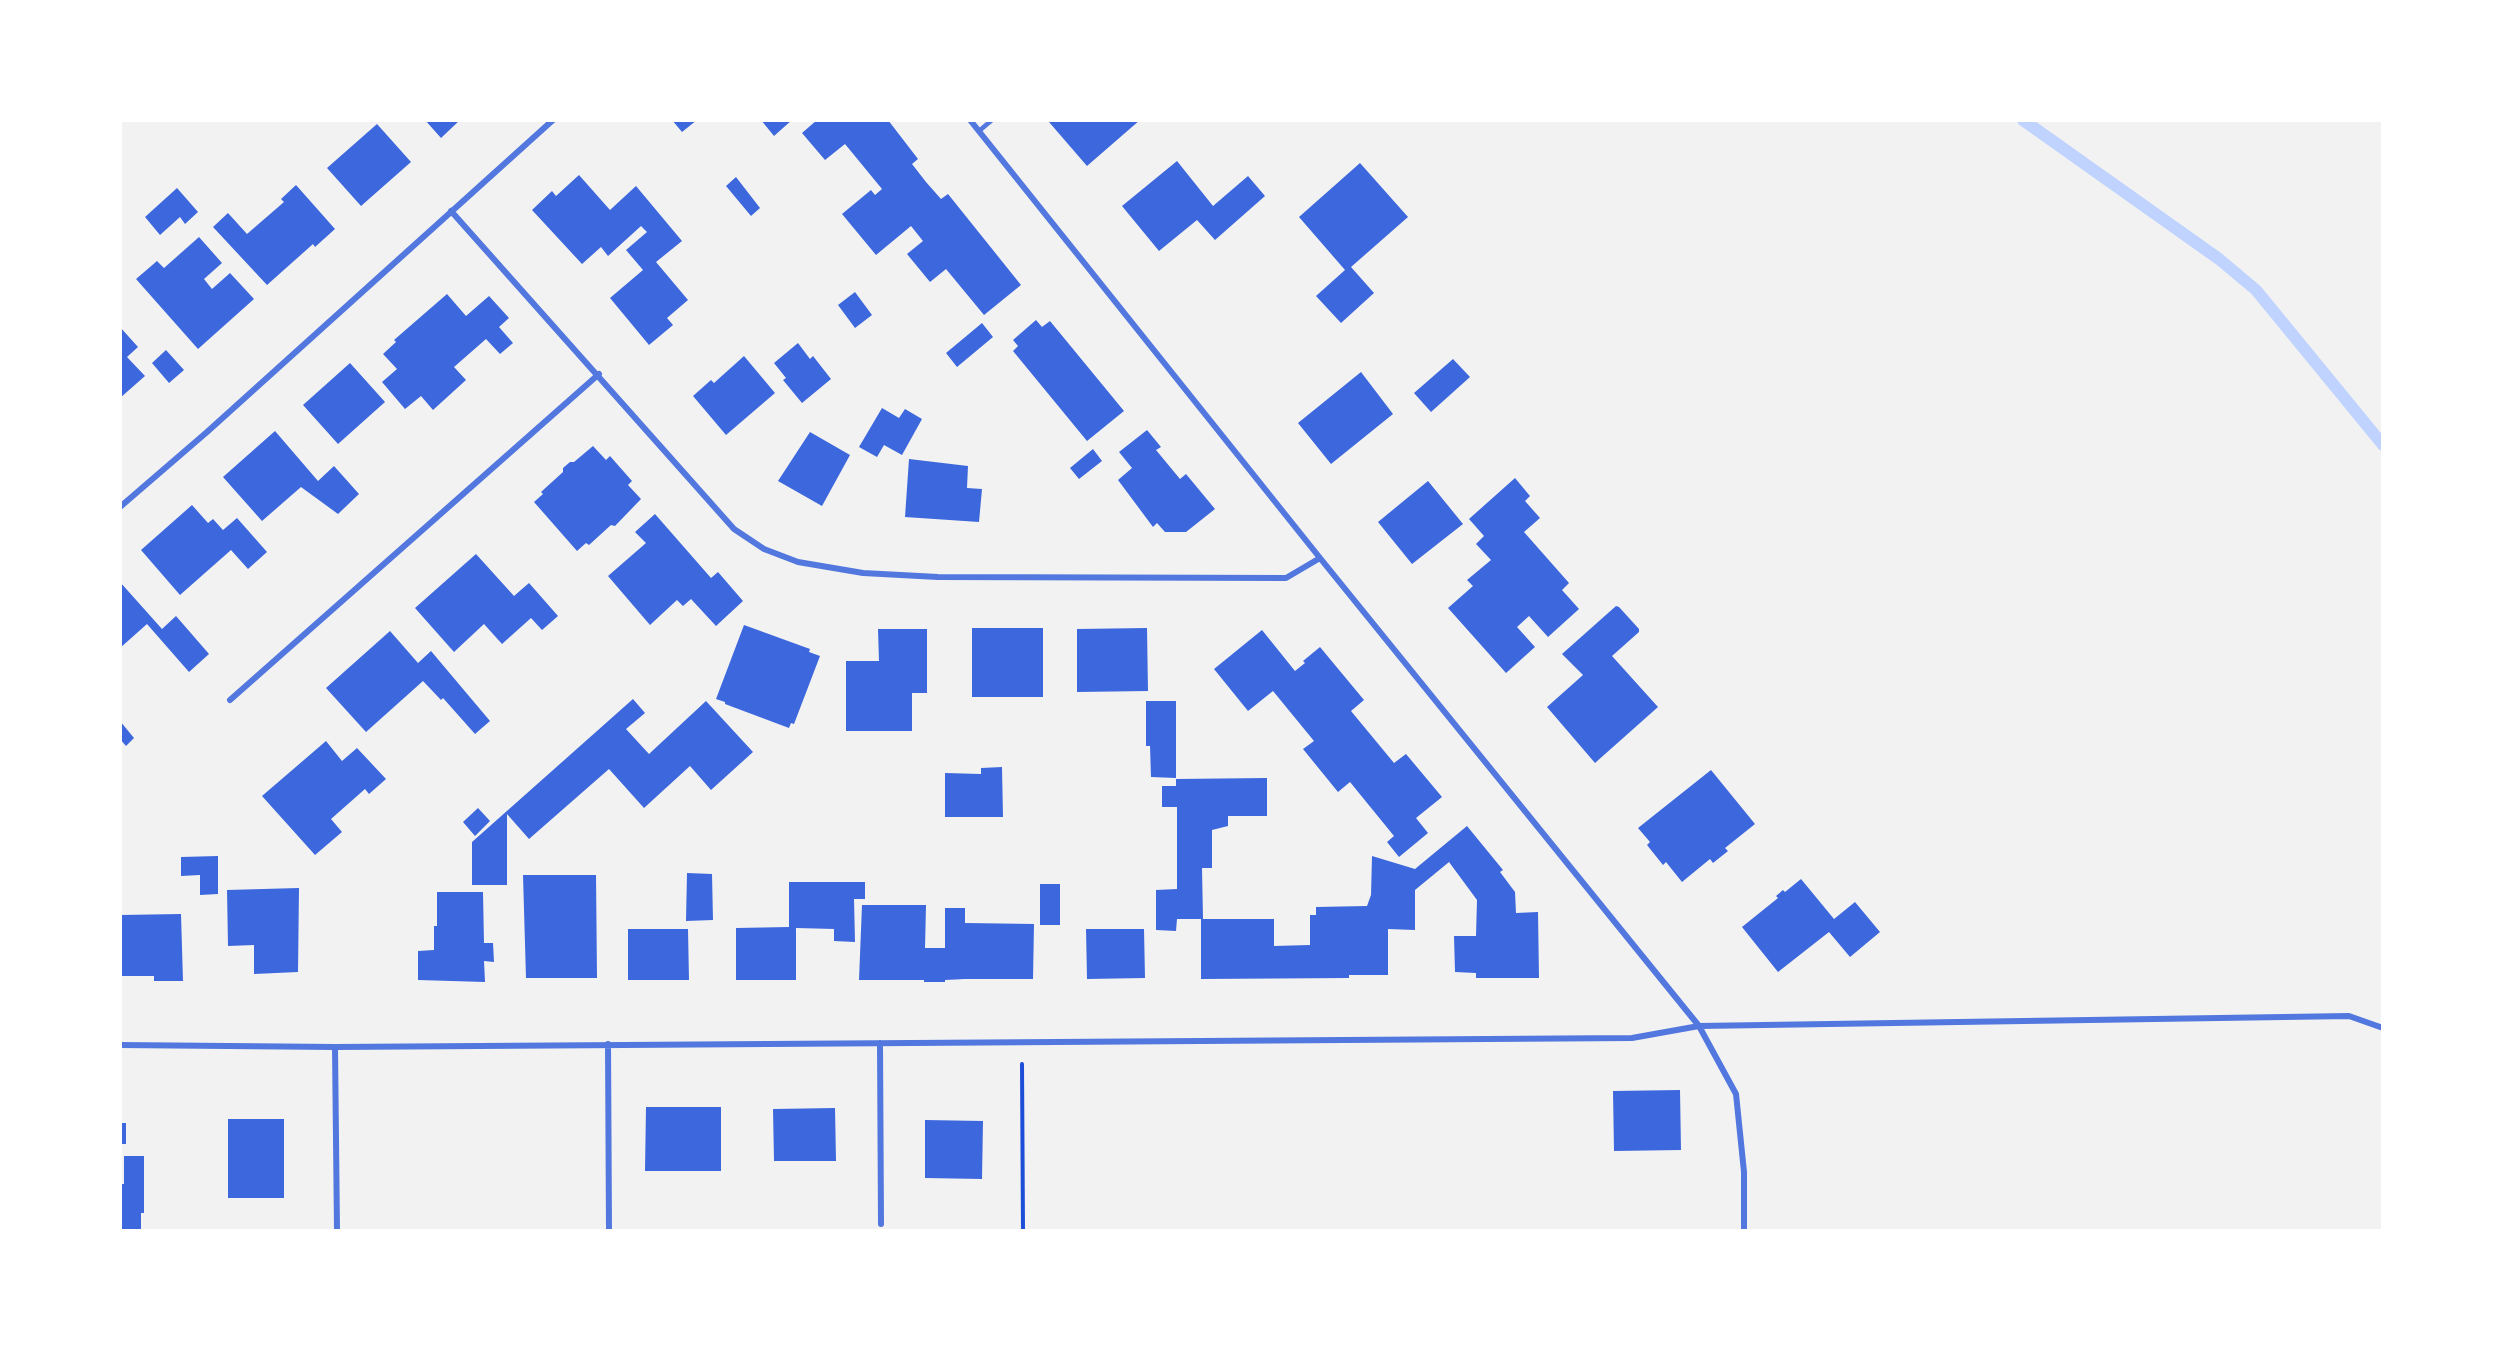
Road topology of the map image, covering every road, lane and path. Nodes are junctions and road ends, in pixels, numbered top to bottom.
1 (553, 120) edge
2 (970, 120) edge
3 (992, 120) edge
4 (979, 131) junction
5 (452, 211) junction
6 (599, 375) junction
7 (120, 507) edge
8 (1320, 558) junction
9 (230, 700) dead end
10 (1699, 1026) junction
11 (2383, 1028) edge
12 (1021, 1042) junction
13 (880, 1043) junction
14 (608, 1044) junction
15 (120, 1045) edge
16 (335, 1047) junction
17 (881, 1224) dead end
18 (337, 1231) edge
19 (609, 1231) edge
20 (1023, 1231) edge
21 (1744, 1231) edge

1 - 5 street
2 - 4 street
3 - 4 lane
4 - 8 street
5 - 6 street
5 - 7 street
6 - 8 street
6 - 9 street
8 - 10 street
10 - 11 street
10 - 12 street
10 - 21 street
12 - 13 street
12 - 20 path
13 - 14 street
13 - 17 street
14 - 16 street
14 - 19 street
15 - 16 street
16 - 18 street

